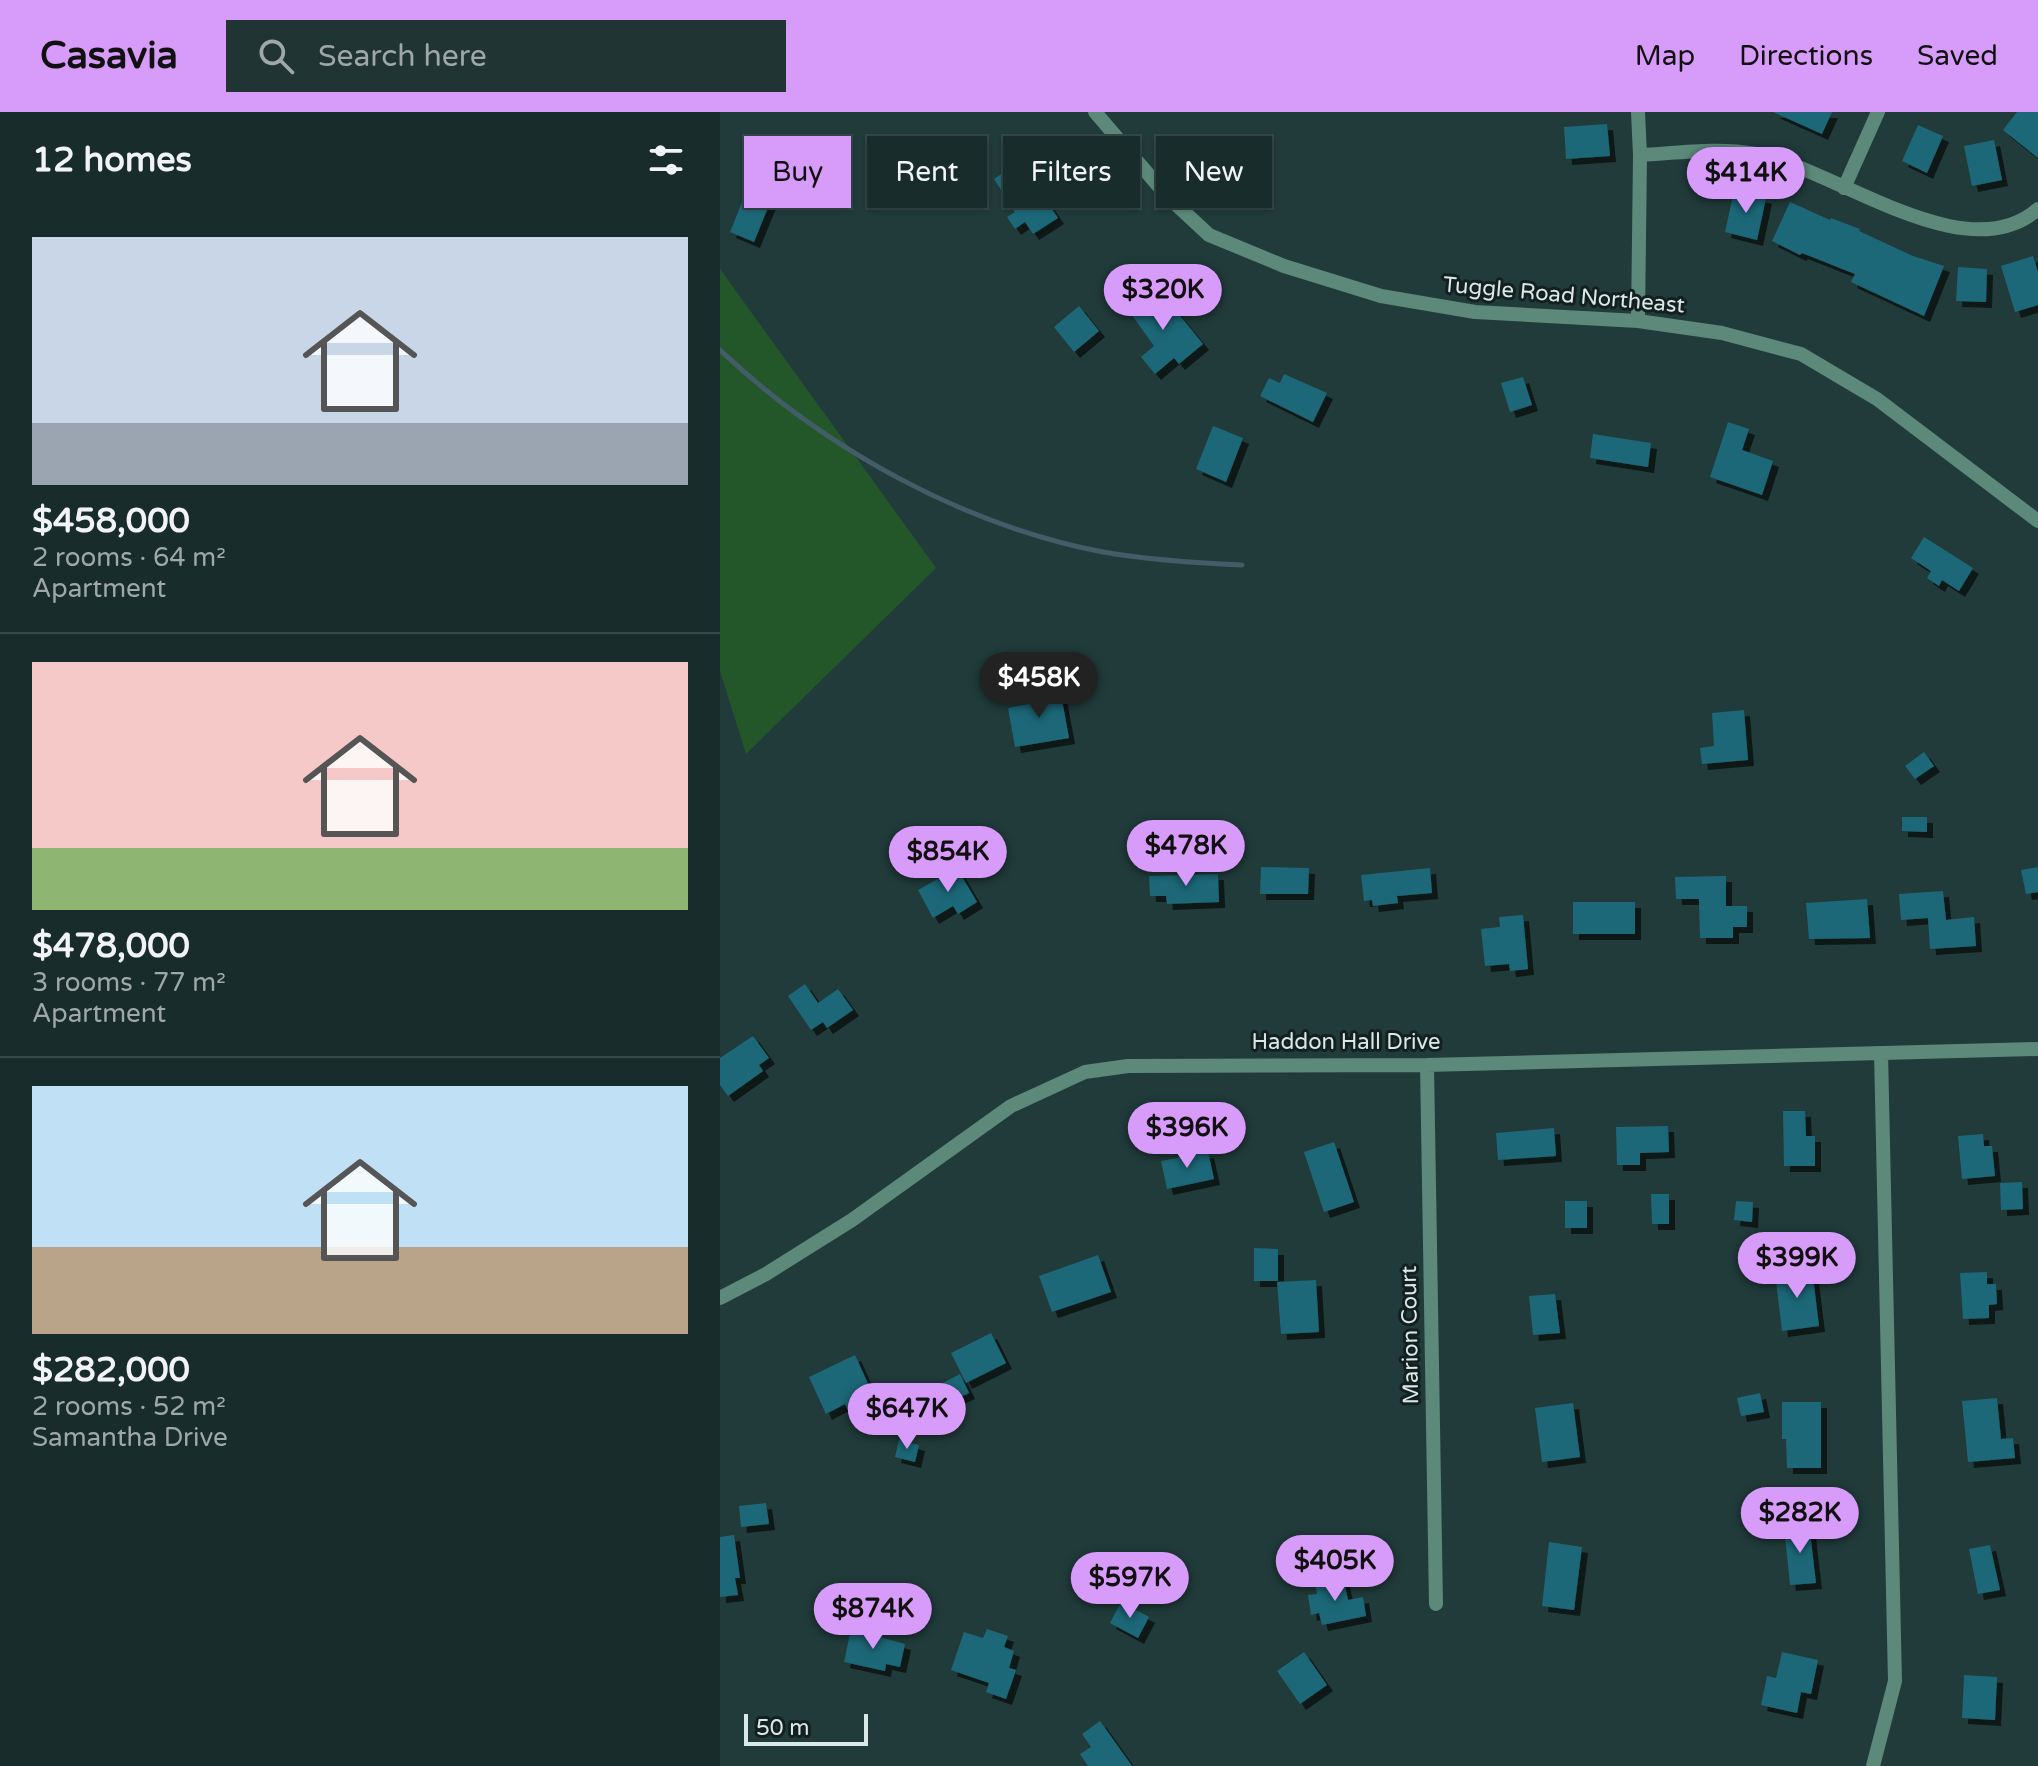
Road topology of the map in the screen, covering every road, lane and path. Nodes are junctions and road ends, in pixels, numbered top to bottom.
1 (1095, 112) edge
2 (1638, 112) edge
3 (1878, 112) edge
4 (1640, 155) junction
5 (1844, 188) junction
6 (2038, 209) edge
7 (1638, 321) junction
8 (2038, 521) edge
9 (2038, 1049) edge
10 (1881, 1053) junction
11 (1427, 1065) junction
12 (720, 1298) edge
13 (1436, 1604) dead end
14 (1873, 1766) edge

1 - 7 street, Tuggle Road Northeast
2 - 4 street
3 - 5 street
4 - 5 street
4 - 7 street
5 - 6 street
7 - 8 street, Tuggle Road Northeast
9 - 10 street, Haddon Hall Drive
10 - 11 street, Haddon Hall Drive
10 - 14 street
11 - 12 street, Haddon Hall Drive
11 - 13 street, Marion Court

